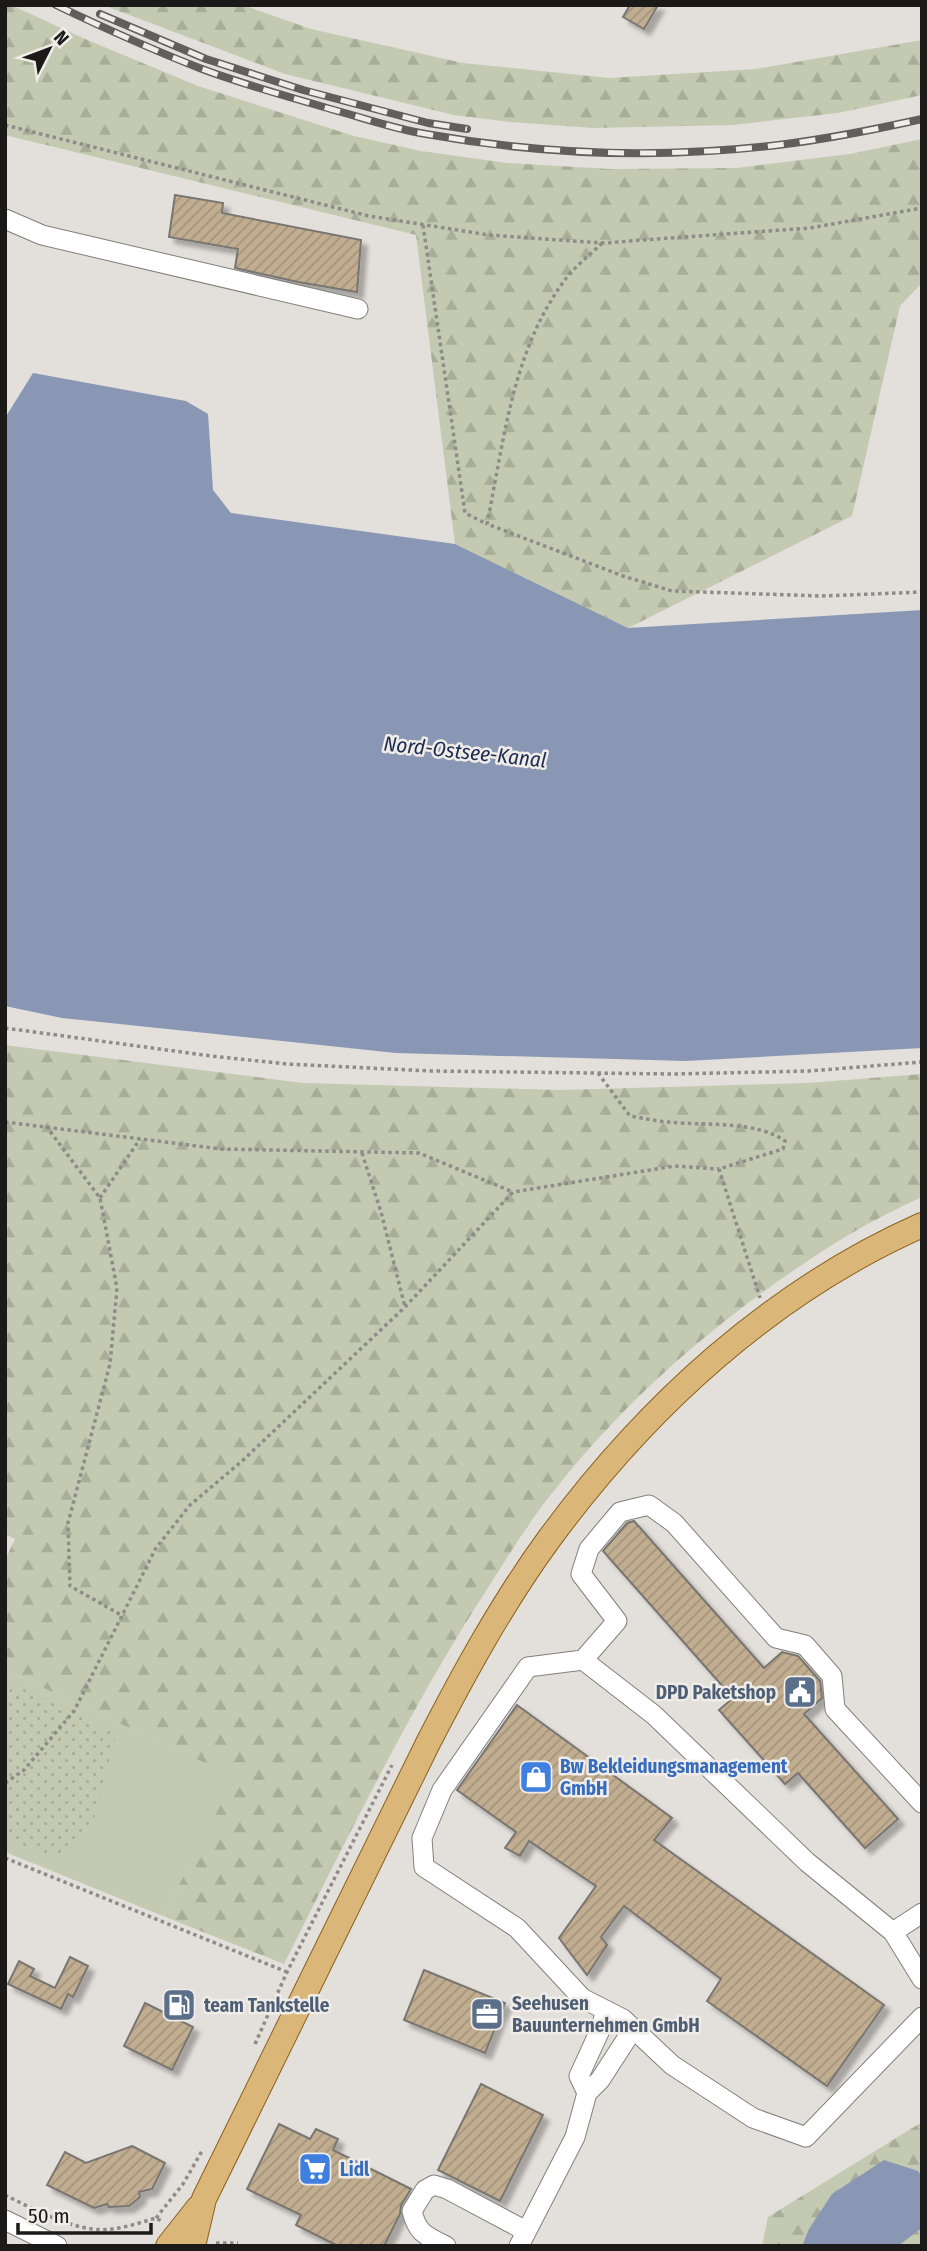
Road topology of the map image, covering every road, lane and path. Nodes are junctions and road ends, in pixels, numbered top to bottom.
1 (5, 125) edge
2 (922, 208) edge
3 (5, 219) edge
4 (423, 225) junction
5 (603, 243) junction
6 (358, 309) dead end
7 (488, 524) junction
8 (922, 592) edge
9 (5, 1028) edge
10 (922, 1062) edge
11 (598, 1072) junction
12 (5, 1122) edge
13 (46, 1125) junction
14 (141, 1138) junction
15 (362, 1153) junction
16 (719, 1169) junction
17 (513, 1192) junction
18 (100, 1198) junction
19 (922, 1225) edge
20 (405, 1307) junction
21 (764, 1317) junction
22 (123, 1616) junction
23 (583, 1660) junction
24 (396, 1757) dead end
25 (5, 1783) edge
26 (922, 1804) edge
27 (5, 1858) edge
28 (922, 1913) edge
29 (893, 1932) junction
30 (287, 1972) junction
31 (922, 1979) edge
32 (606, 2010) junction
33 (922, 2017) edge
34 (633, 2029) junction
35 (254, 2045) dead end
36 (587, 2093) junction
37 (207, 2144) dead end
38 (5, 2195) edge
39 (156, 2218) junction
40 (5, 2220) edge
41 (522, 2239) edge
42 (184, 2240) edge
43 (238, 2242) dead end
44 (57, 2246) edge
45 (446, 2246) edge

1 - 4 path
2 - 5 path
3 - 6 street
4 - 5 path
4 - 7 path
5 - 7 path
7 - 8 path
9 - 11 path
10 - 11 path
11 - 16 path
12 - 13 path
13 - 14 path
13 - 18 path
14 - 15 path
14 - 18 path
15 - 17 path
15 - 20 path
16 - 17 path
16 - 21 path
17 - 20 path
18 - 22 path
19 - 21 main road
20 - 22 path
21 - 42 main road
22 - 25 path
23 - 26 street
23 - 29 street
23 - 32 street
24 - 30 path
27 - 30 path
28 - 29 street
29 - 31 street
30 - 35 path
32 - 34 street
32 - 36 street
33 - 34 street
34 - 36 street
36 - 41 street
37 - 39 path
38 - 39 path
39 - 42 path
40 - 44 street
41 - 45 street
42 - 43 path

